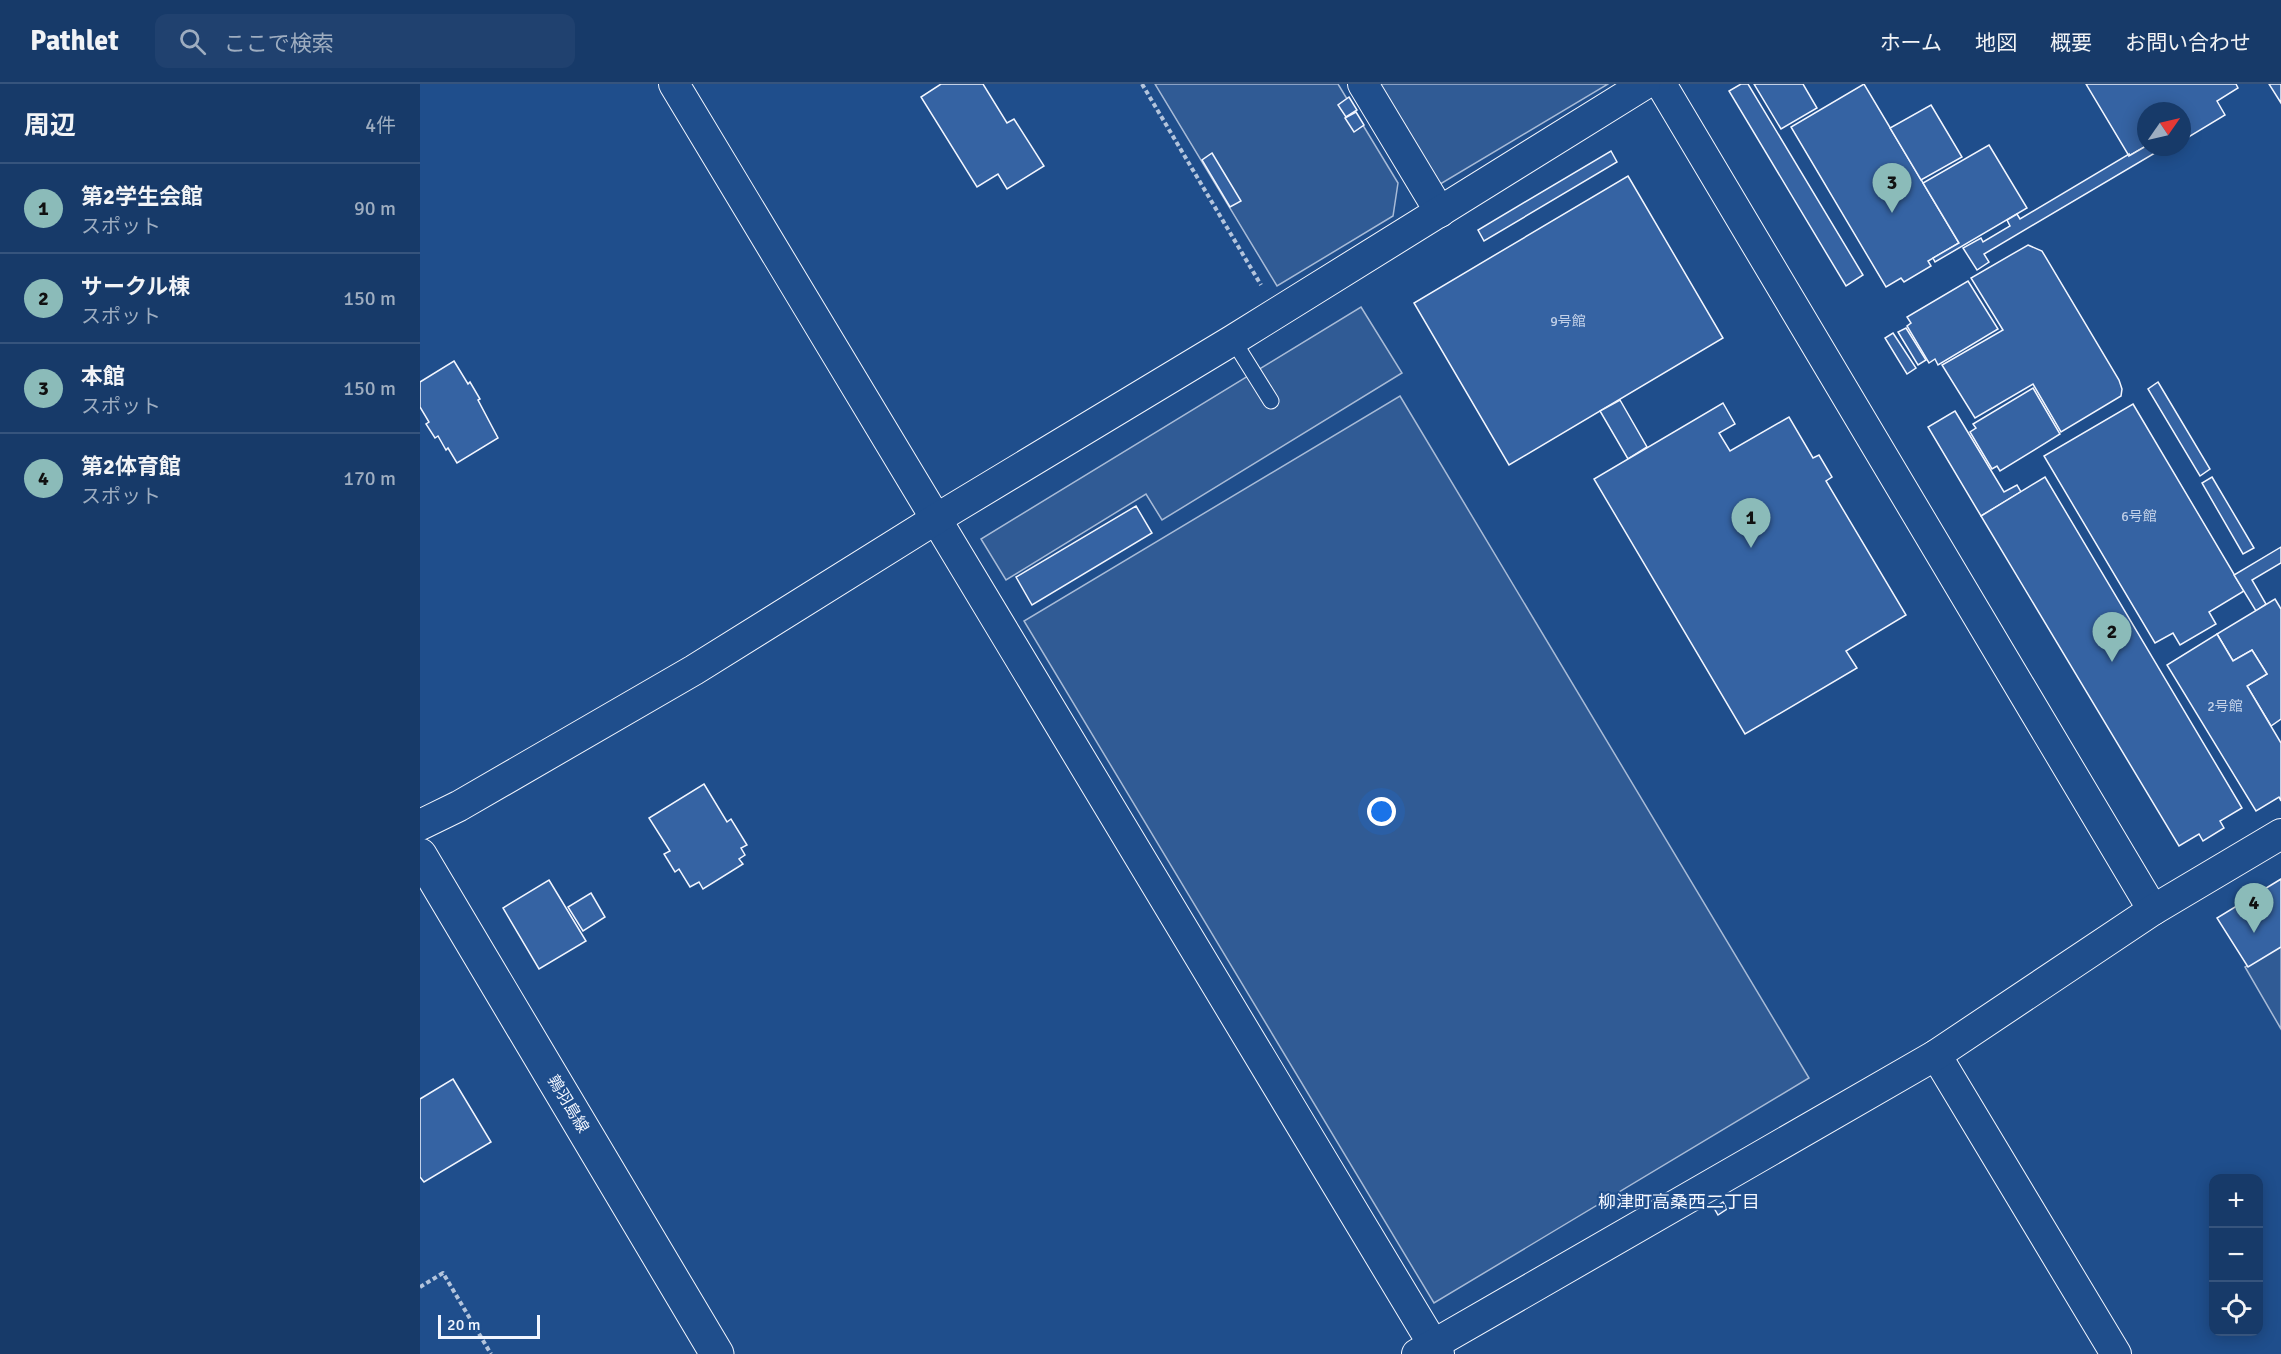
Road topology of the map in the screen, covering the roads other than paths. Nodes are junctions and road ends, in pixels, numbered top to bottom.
1 (675, 84) edge
2 (1363, 84) edge
3 (1645, 84) edge
4 (1661, 84) edge
5 (1440, 212) junction
6 (1233, 340) junction
7 (1271, 401) dead end
8 (936, 519) junction
9 (420, 825) edge
10 (2281, 834) edge
11 (420, 855) edge
12 (2152, 910) junction
13 (1936, 1054) junction
14 (1430, 1351) edge
15 (717, 1354) edge
16 (2116, 1354) edge

1 - 8 street
2 - 5 street
3 - 5 street
4 - 12 street
5 - 6 street
6 - 7 lane
6 - 8 street
8 - 9 street
8 - 14 street
10 - 12 street
11 - 15 main road, 鶉羽島線
12 - 13 street
13 - 14 street
13 - 16 street

